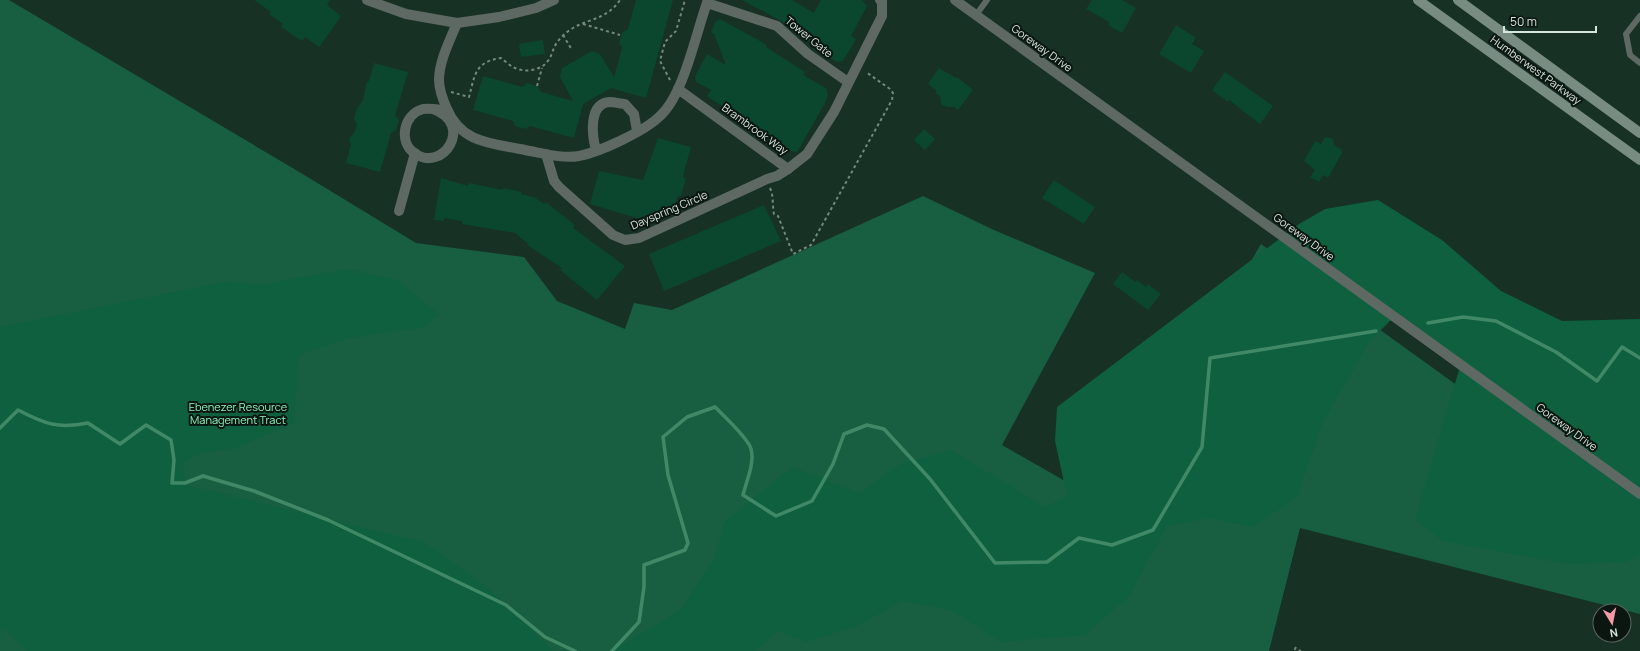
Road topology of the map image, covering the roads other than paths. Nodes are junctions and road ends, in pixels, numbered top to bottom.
1 (367, 0) edge
2 (554, 0) edge
3 (880, 0) edge
4 (955, 0) edge
5 (987, 0) edge
6 (1418, 0) edge
7 (1458, 0) edge
8 (707, 2) edge
9 (976, 15) junction
10 (1640, 16) edge
11 (458, 23) junction
12 (1640, 62) edge
13 (848, 82) junction
14 (678, 89) junction
15 (432, 109) junction
16 (448, 111) junction
17 (456, 124) junction
18 (637, 131) junction
19 (1640, 133) edge
20 (454, 136) junction
21 (596, 150) junction
22 (415, 153) junction
23 (546, 154) junction
24 (1640, 160) edge
25 (788, 169) junction
26 (399, 211) dead end
27 (1640, 494) edge

1 - 11 street
2 - 11 street
3 - 13 street, Brambrook Way
4 - 9 street, Goreway Drive
5 - 9 lane
6 - 24 main road, Humberwest Parkway
7 - 19 main road, Humberwest Parkway
8 - 13 street, Tower Gate
8 - 14 street
9 - 27 street, Goreway Drive
10 - 12 lane
11 - 16 street
13 - 25 street, Brambrook Way
14 - 18 street
14 - 25 street, Brambrook Way
15 - 16 street
15 - 20 street
15 - 22 street
16 - 17 street
17 - 20 street
17 - 23 street
18 - 21 street
18 - 21 street
20 - 22 street
21 - 23 street
22 - 26 street
23 - 25 street, Dayspring Circle

